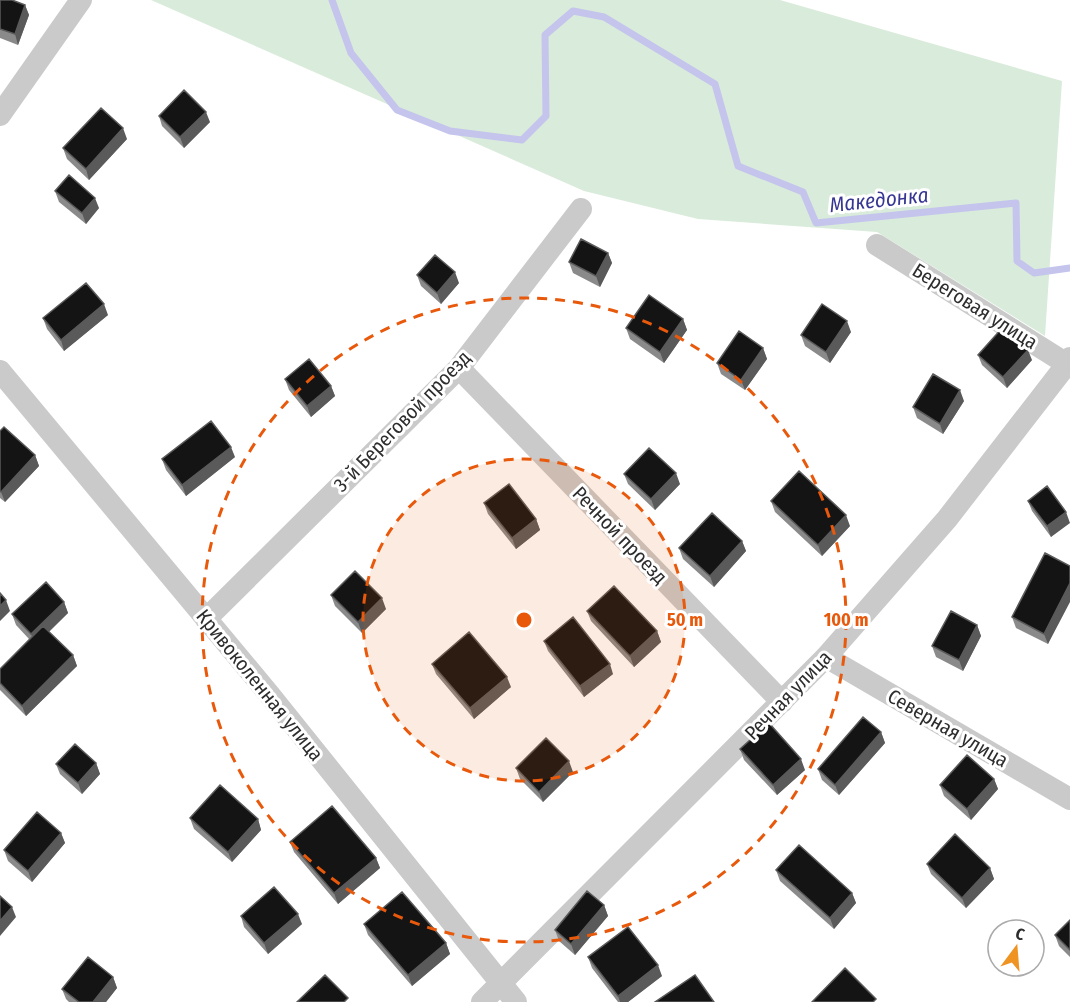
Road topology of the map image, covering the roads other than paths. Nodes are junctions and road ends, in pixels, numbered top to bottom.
1 (81, 0) edge
2 (0, 115) edge
3 (581, 209) dead end
4 (877, 245) dead end
5 (1069, 361) edge
6 (459, 368) junction
7 (0, 371) edge
8 (206, 619) junction
9 (826, 657) junction
10 (782, 702) junction
11 (1070, 799) edge
12 (502, 984) junction
13 (482, 1002) edge
14 (516, 1002) edge

1 - 2 street
3 - 6 street, 3-й Береговой проезд
4 - 5 street, Береговая улица
5 - 9 street, Речная улица
6 - 8 street, 3-й Береговой проезд
6 - 10 street, Речной проезд
7 - 8 street, Кривоколенная улица
8 - 12 street, Кривоколенная улица
9 - 10 street, Речная улица
9 - 11 street, Северная улица
10 - 12 street, Речная улица
12 - 13 street, Речная улица
12 - 14 street, Кривоколенная улица

